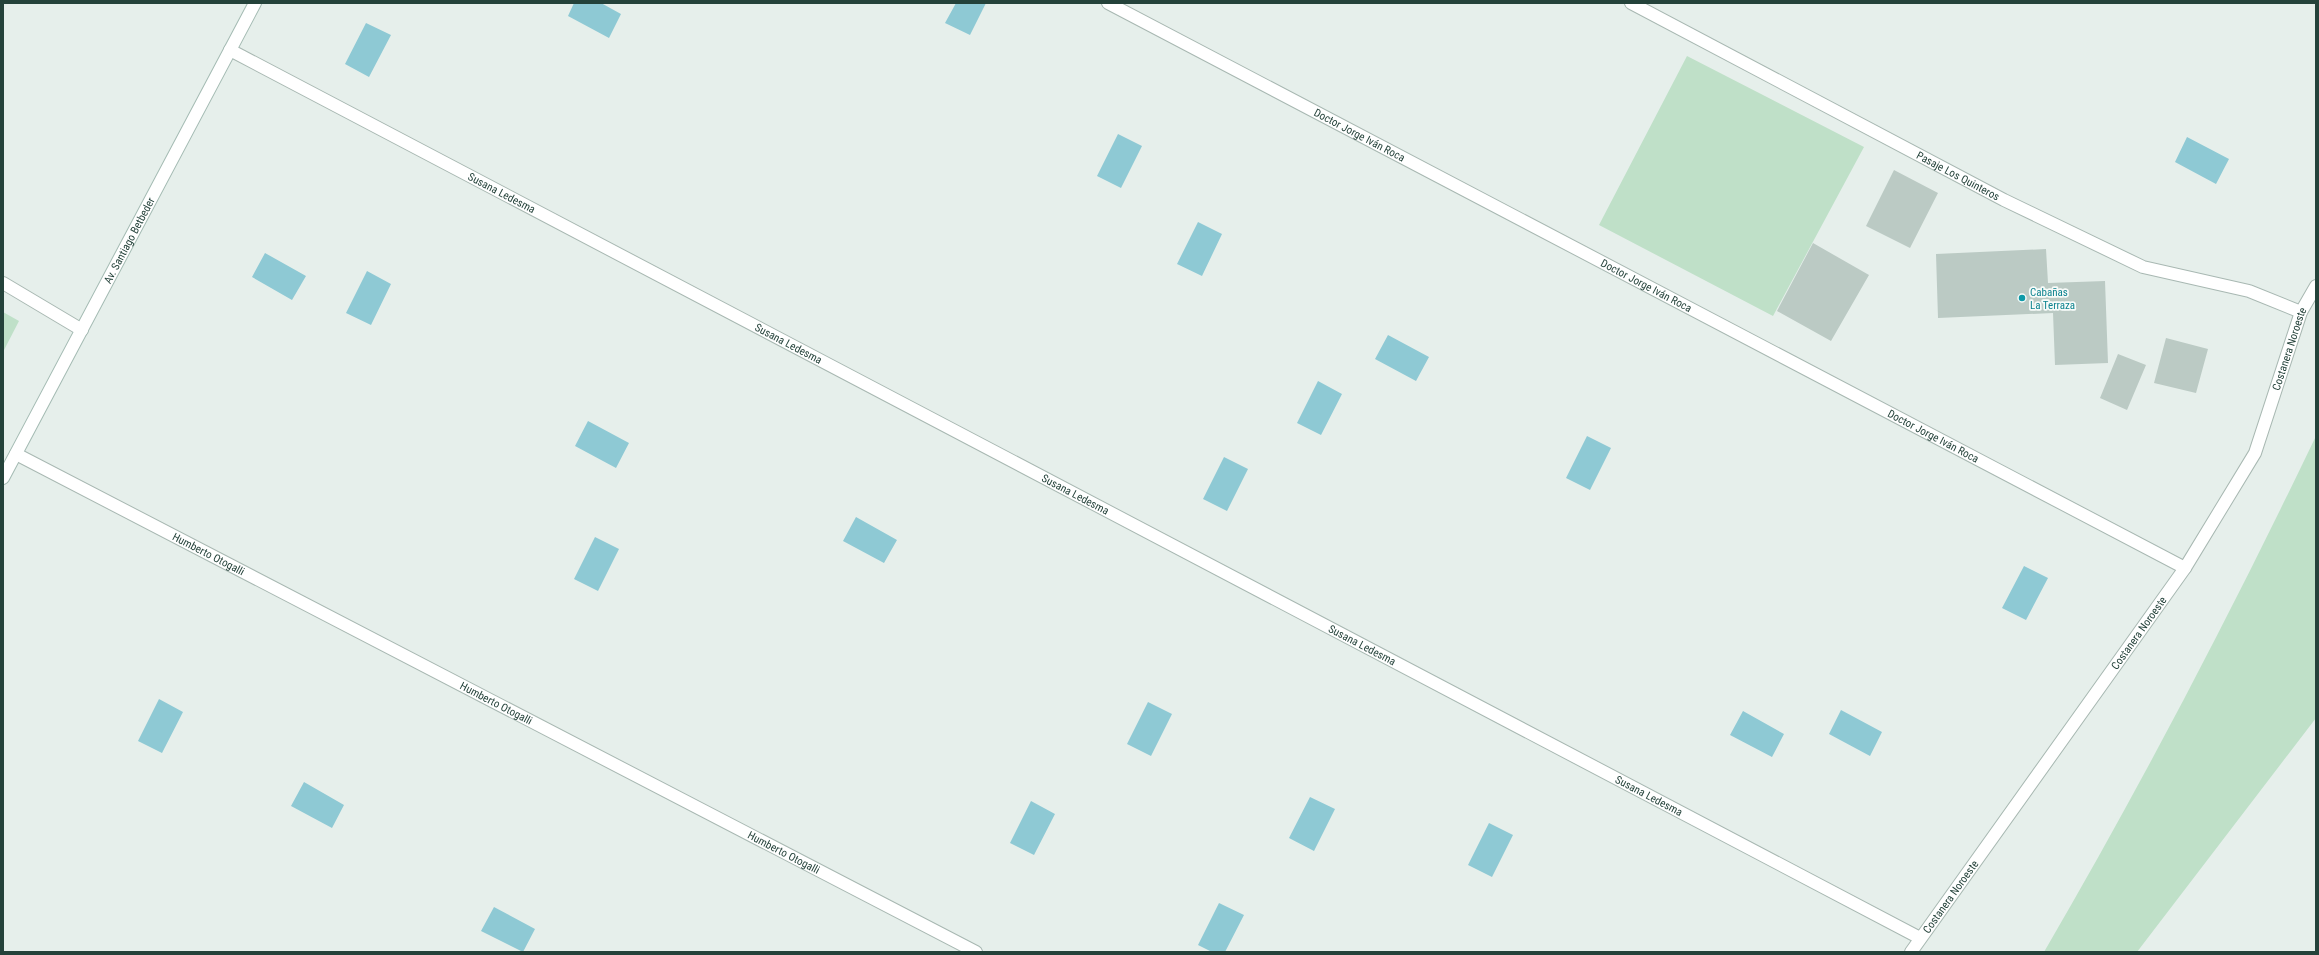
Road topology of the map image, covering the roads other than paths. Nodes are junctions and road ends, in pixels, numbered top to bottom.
1 (255, 3) edge
2 (1108, 3) edge
3 (1631, 3) edge
4 (230, 50) junction
5 (3, 283) edge
6 (2316, 286) edge
7 (2301, 312) junction
8 (82, 330) junction
9 (16, 454) junction
10 (3, 478) edge
11 (2185, 568) junction
12 (1920, 938) junction
13 (976, 952) edge
14 (1911, 952) edge

1 - 4 street, Av. Santiago Betbeder
2 - 11 street, Doctor Jorge Iván Roca
3 - 7 street, Pasaje Los Quinteros
4 - 8 street, Av. Santiago Betbeder
4 - 12 street, Susana Ledesma
5 - 8 street
6 - 7 street, Costanera Noroeste
7 - 11 street, Costanera Noroeste
8 - 9 street, Av. Santiago Betbeder
9 - 10 street, Av. Santiago Betbeder
9 - 13 street, Humberto Otogalli
11 - 12 street, Costanera Noroeste
12 - 14 street, Costanera Noroeste

